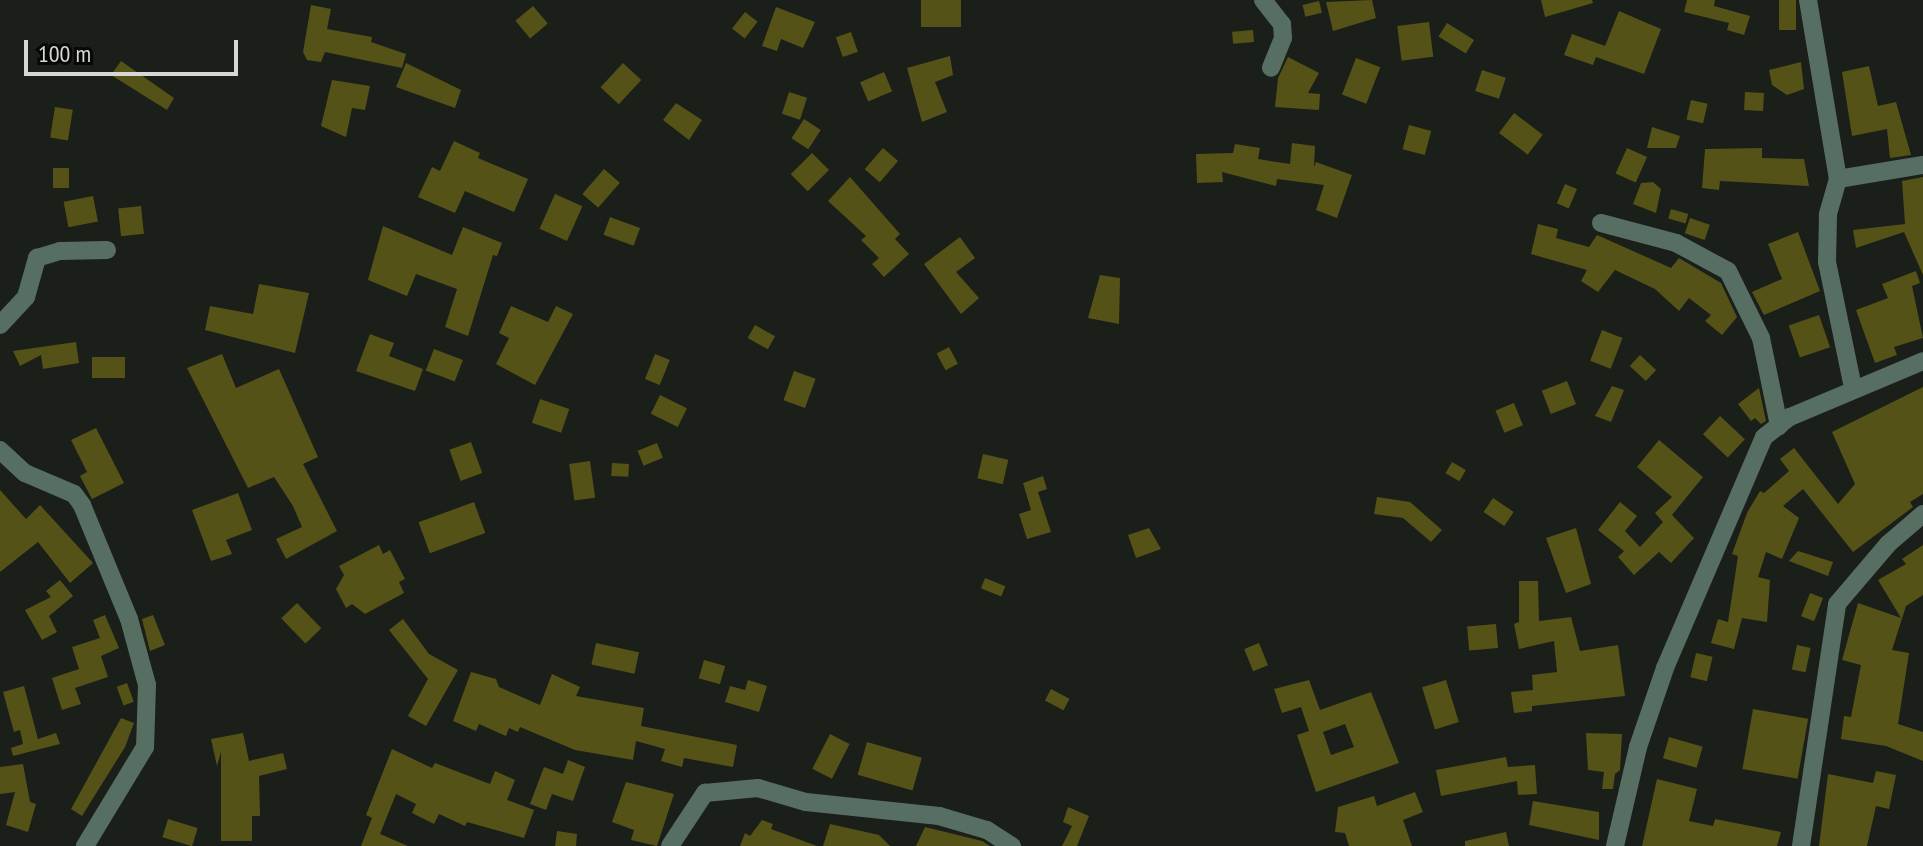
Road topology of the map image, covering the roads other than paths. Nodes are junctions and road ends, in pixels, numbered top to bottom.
1 (1263, 0) edge
2 (1808, 0) edge
3 (1271, 68) dead end
4 (1923, 165) edge
5 (1838, 179) junction
6 (1601, 223) dead end
7 (107, 250) dead end
8 (0, 325) edge
9 (1923, 361) edge
10 (1853, 387) junction
11 (1779, 426) junction
12 (0, 450) edge
13 (1921, 517) edge
14 (85, 846) edge
15 (670, 846) edge
16 (1012, 846) edge
17 (1615, 846) edge
18 (1801, 846) edge

1 - 3 street
2 - 5 street
4 - 5 street
5 - 10 street
6 - 11 street
7 - 8 street
9 - 10 street
10 - 11 street
11 - 17 street
12 - 14 street
13 - 18 street
15 - 16 street

